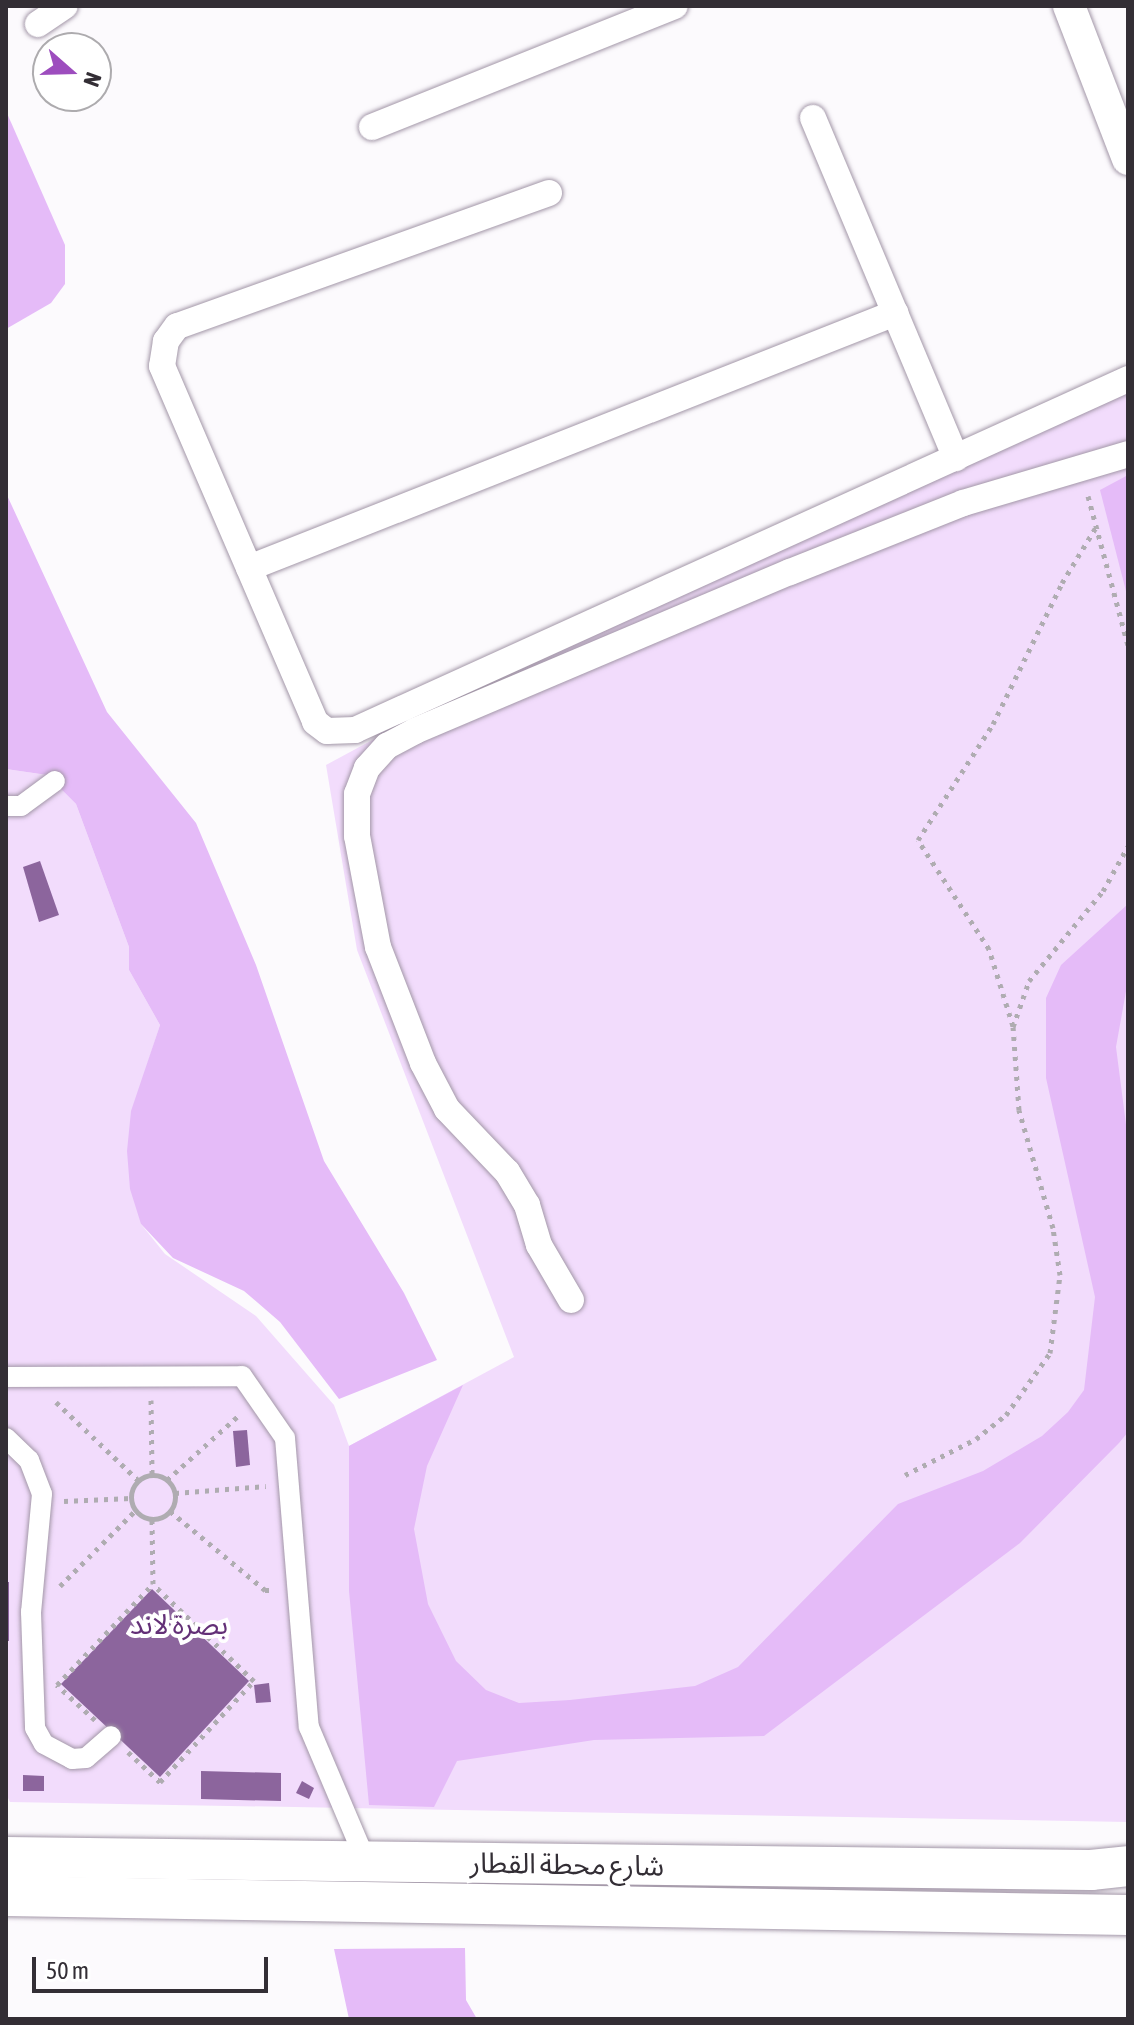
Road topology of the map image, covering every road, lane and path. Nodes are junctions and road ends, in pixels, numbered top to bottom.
1 (65, 6) edge
2 (675, 6) edge
3 (1069, 6) edge
4 (38, 24) dead end
5 (813, 118) dead end
6 (372, 127) dead end
7 (1128, 159) edge
8 (549, 193) dead end
9 (895, 313) junction
10 (1128, 379) edge
11 (1128, 454) edge
12 (956, 458) junction
13 (1081, 472) junction
14 (1096, 527) junction
15 (249, 568) junction
16 (1128, 645) edge
17 (55, 781) dead end
18 (6, 806) edge
19 (1128, 846) edge
20 (1013, 1027) junction
21 (571, 1300) dead end
22 (6, 1377) edge
23 (56, 1377) junction
24 (151, 1377) junction
25 (258, 1399) junction
26 (6, 1438) edge
27 (152, 1475) junction
28 (905, 1475) dead end
29 (138, 1480) junction
30 (167, 1480) junction
31 (289, 1484) junction
32 (175, 1493) junction
33 (131, 1498) junction
34 (41, 1502) junction
35 (136, 1510) junction
36 (170, 1511) junction
37 (152, 1519) junction
38 (153, 1584) junction
39 (298, 1587) junction
40 (33, 1592) junction
41 (111, 1736) junction
42 (6, 1857) edge
43 (366, 1861) junction
44 (1128, 1866) edge
45 (6, 1896) edge
46 (1128, 1915) edge

1 - 4 street
2 - 6 street
3 - 7 street
5 - 9 street
8 - 15 street
9 - 12 street
9 - 15 street
10 - 12 street
11 - 13 street
12 - 15 street
13 - 14 path
13 - 21 street
14 - 16 path
14 - 20 path
17 - 18 street
19 - 20 path
20 - 28 path
22 - 23 street
23 - 24 street
23 - 29 path
24 - 25 street
24 - 27 path
25 - 30 path
25 - 31 street
26 - 34 street
27 - 29 path
27 - 30 path
29 - 33 path
30 - 32 path
31 - 32 path
31 - 39 street
32 - 36 path
33 - 34 path
33 - 35 path
34 - 40 street
35 - 37 path
35 - 40 path
36 - 37 path
36 - 39 path
37 - 38 path
38 - 41 path
38 - 41 path
39 - 43 street
40 - 41 street
42 - 43 main road, شارع محطة القطار
43 - 44 main road, شارع محطة القطار
45 - 46 main road, شارع محطة القطار

